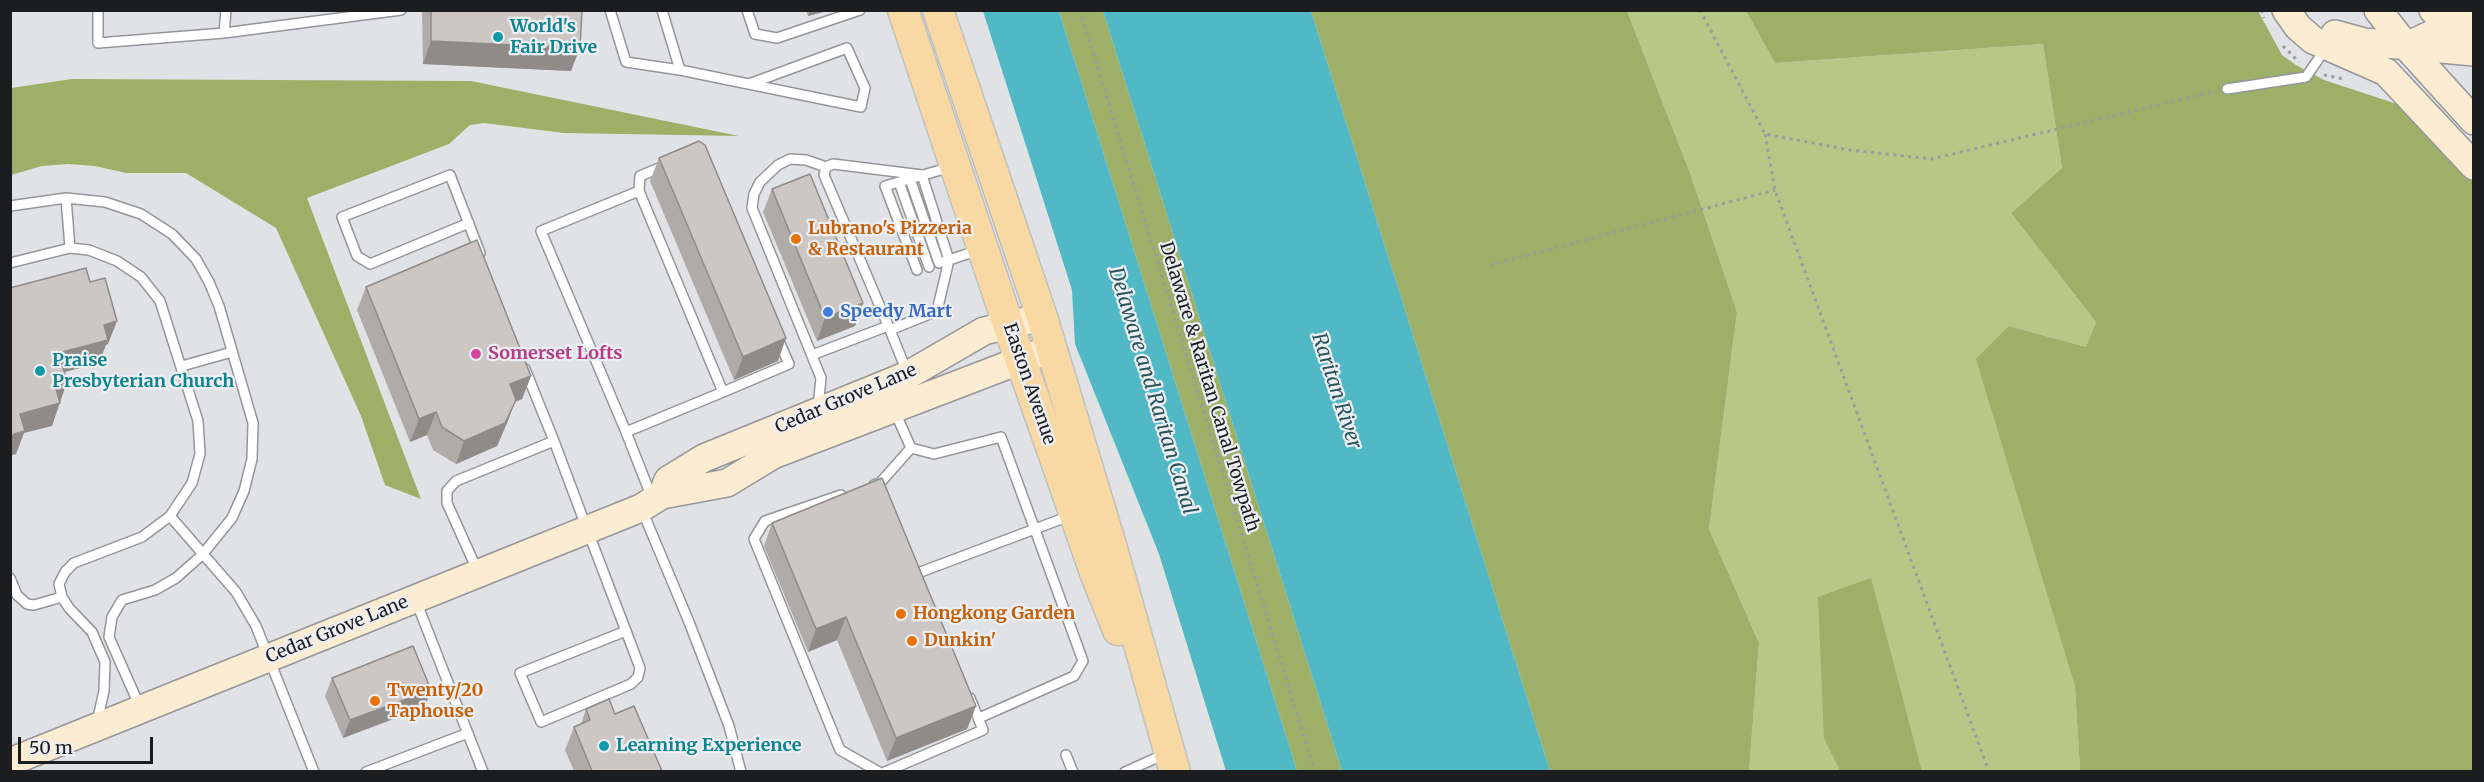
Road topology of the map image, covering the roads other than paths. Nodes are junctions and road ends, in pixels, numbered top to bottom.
1 (98, 10) edge
2 (226, 10) edge
3 (401, 10) edge
4 (610, 10) edge
5 (663, 10) edge
6 (747, 10) edge
7 (860, 10) edge
8 (903, 10) edge
9 (938, 10) edge
10 (2304, 10) edge
11 (2378, 10) edge
12 (2433, 10) edge
13 (844, 13) edge
14 (2277, 16) edge
15 (2474, 20) edge
16 (2474, 28) edge
17 (224, 33) junction
18 (2406, 46) junction
19 (2474, 52) edge
20 (2319, 59) junction
21 (680, 70) junction
22 (749, 84) junction
23 (2226, 88) road end
24 (2474, 121) edge
25 (678, 161) edge
26 (957, 166) junction
27 (2474, 166) edge
28 (826, 167) junction
29 (922, 175) junction
30 (910, 179) junction
31 (899, 182) junction
32 (639, 191) junction
33 (66, 198) junction
34 (10, 206) edge
35 (469, 223) junction
36 (70, 248) junction
37 (984, 249) junction
38 (949, 260) junction
39 (10, 263) edge
40 (939, 263) junction
41 (486, 267) edge
42 (929, 267) junction
43 (1042, 317) junction
44 (1009, 327) junction
45 (889, 328) junction
46 (775, 333) edge
47 (1050, 350) junction
48 (232, 352) junction
49 (520, 354) edge
50 (812, 355) junction
51 (1021, 359) junction
52 (182, 366) junction
53 (908, 375) junction
54 (723, 392) junction
55 (892, 408) junction
56 (817, 412) junction
57 (626, 432) junction
58 (554, 441) junction
59 (911, 448) junction
60 (880, 483) junction
61 (859, 490) edge
62 (884, 492) edge
63 (849, 493) edge
64 (652, 501) junction
65 (1074, 514) junction
66 (170, 516) junction
67 (1035, 529) junction
68 (587, 530) junction
69 (202, 555) junction
70 (914, 562) edge
71 (478, 573) junction
72 (918, 573) junction
73 (10, 578) edge
74 (922, 584) edge
75 (62, 597) junction
76 (415, 599) junction
77 (626, 631) junction
78 (270, 658) junction
79 (966, 689) edge
80 (141, 709) junction
81 (978, 718) junction
82 (96, 728) junction
83 (468, 733) junction
84 (1066, 754) dead end
85 (10, 762) edge
86 (1172, 762) edge
87 (314, 771) edge
88 (366, 771) edge
89 (483, 771) edge
90 (741, 771) edge
91 (879, 771) edge
92 (885, 771) edge
93 (1073, 771) edge
94 (1125, 771) edge

1 - 17 lane
2 - 17 lane
3 - 17 lane
4 - 21 lane
5 - 21 lane
6 - 13 lane
7 - 13 lane
8 - 26 main road, Easton Avenue
9 - 43 main road, Easton Avenue
10 - 18 main road
11 - 18 main road
12 - 15 main road
14 - 20 main road
16 - 18 main road
18 - 19 main road
18 - 24 main road
20 - 23 lane
20 - 27 main road
21 - 22 lane
22 - 22 lane
25 - 32 lane
26 - 29 lane
26 - 37 main road, Easton Avenue
28 - 29 lane
28 - 45 lane
28 - 50 lane
29 - 30 lane
29 - 38 lane
30 - 31 lane
30 - 40 lane
31 - 42 lane
31 - 42 lane
32 - 54 lane
32 - 57 lane
33 - 34 lane
33 - 36 lane
33 - 48 lane
35 - 35 lane
35 - 41 lane
36 - 39 lane
36 - 52 lane
37 - 38 lane
37 - 44 main road, Easton Avenue
38 - 40 lane
38 - 45 lane
40 - 42 lane
43 - 44 main road, Cedar Grove Lane
43 - 47 main road, Easton Avenue
44 - 51 main road, Easton Avenue
44 - 53 main road, Cedar Grove Lane
45 - 50 lane
45 - 53 lane
46 - 54 lane
47 - 51 main road, Cedar Grove Lane
47 - 86 main road, Easton Avenue
48 - 52 lane
48 - 69 lane
49 - 58 lane
50 - 56 lane
51 - 55 main road, Cedar Grove Lane
51 - 65 main road, Easton Avenue
52 - 66 lane
53 - 56 main road, Cedar Grove Lane
54 - 57 lane
55 - 59 lane
55 - 64 main road, Cedar Grove Lane
56 - 64 main road, Cedar Grove Lane
57 - 64 lane
58 - 68 lane
58 - 71 lane
59 - 60 lane
59 - 67 lane
60 - 61 lane
60 - 62 lane
63 - 91 lane
64 - 68 main road, Cedar Grove Lane
64 - 90 lane
65 - 67 lane
65 - 86 main road, Easton Avenue
66 - 69 lane
66 - 75 lane
67 - 72 lane
67 - 81 lane
68 - 71 main road, Cedar Grove Lane
68 - 77 lane
69 - 78 lane
69 - 80 lane
70 - 72 lane
71 - 76 main road, Cedar Grove Lane
72 - 74 lane
73 - 75 lane
75 - 82 lane
76 - 78 main road, Cedar Grove Lane
76 - 83 lane
77 - 77 lane
78 - 80 main road, Cedar Grove Lane
78 - 87 lane
79 - 81 lane
80 - 82 main road, Cedar Grove Lane
81 - 92 lane
82 - 85 main road, Cedar Grove Lane
83 - 88 lane
83 - 89 lane
84 - 93 lane
86 - 94 lane

